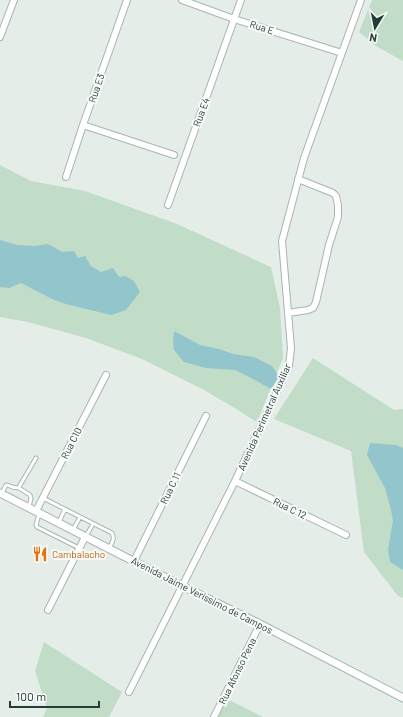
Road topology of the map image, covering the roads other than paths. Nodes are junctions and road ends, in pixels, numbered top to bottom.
1 (14, 0) edge
2 (128, 0) edge
3 (182, 0) edge
4 (241, 0) edge
5 (361, 0) edge
6 (234, 19) junction
7 (0, 38) edge
8 (342, 53) junction
9 (83, 125) junction
10 (174, 155) dead end
11 (66, 177) dead end
12 (298, 179) junction
13 (168, 205) dead end
14 (288, 313) junction
15 (106, 375) dead end
16 (206, 416) dead end
17 (36, 458) dead end
18 (235, 481) junction
19 (19, 488) junction
20 (1, 493) edge
21 (43, 498) junction
22 (29, 507) junction
23 (65, 509) junction
24 (38, 512) junction
25 (80, 517) junction
26 (58, 522) junction
27 (93, 524) junction
28 (73, 530) junction
29 (346, 535) dead end
30 (85, 537) junction
31 (79, 548) junction
32 (109, 548) junction
33 (134, 561) junction
34 (182, 586) junction
35 (48, 610) dead end
36 (260, 624) junction
37 (129, 692) dead end
38 (403, 698) edge
39 (214, 717) edge

1 - 7 street
2 - 9 street, Rua E3
3 - 6 street, Rua E
4 - 6 street, Rua E4
5 - 8 street, Avenida Perimetral Auxiliar
6 - 8 street, Rua E
6 - 13 street, Rua E4
8 - 12 street, Avenida Perimetral Auxiliar
9 - 10 street
9 - 11 street, Rua E3
12 - 14 street, Avenida Perimetral Auxiliar
12 - 14 street
14 - 18 street, Avenida Perimetral Auxiliar
15 - 21 street, Rua C10
16 - 33 street, Rua C 11
17 - 19 lane
18 - 29 street, Rua C 12
18 - 34 street, Avenida Perimetral Auxiliar
19 - 20 lane
19 - 22 lane
20 - 22 street, Avenida Jaime Veríssimo de Campos
21 - 23 lane
21 - 24 street, Rua C10
22 - 24 street, Avenida Jaime Veríssimo de Campos
23 - 25 lane
23 - 26 lane
24 - 26 street, Avenida Jaime Veríssimo de Campos
24 - 31 lane
25 - 27 lane
25 - 28 lane
26 - 28 street, Avenida Jaime Veríssimo de Campos
27 - 30 lane
27 - 32 lane
28 - 30 street, Avenida Jaime Veríssimo de Campos
30 - 31 street
30 - 32 street, Avenida Jaime Veríssimo de Campos
31 - 35 street
32 - 33 street, Avenida Jaime Veríssimo de Campos
33 - 34 street, Avenida Jaime Veríssimo de Campos
34 - 36 street, Avenida Jaime Veríssimo de Campos
34 - 37 street, Avenida Perimetral Auxiliar
36 - 38 street, Avenida Jaime Veríssimo de Campos
36 - 39 street, Rua Afonso Pena

